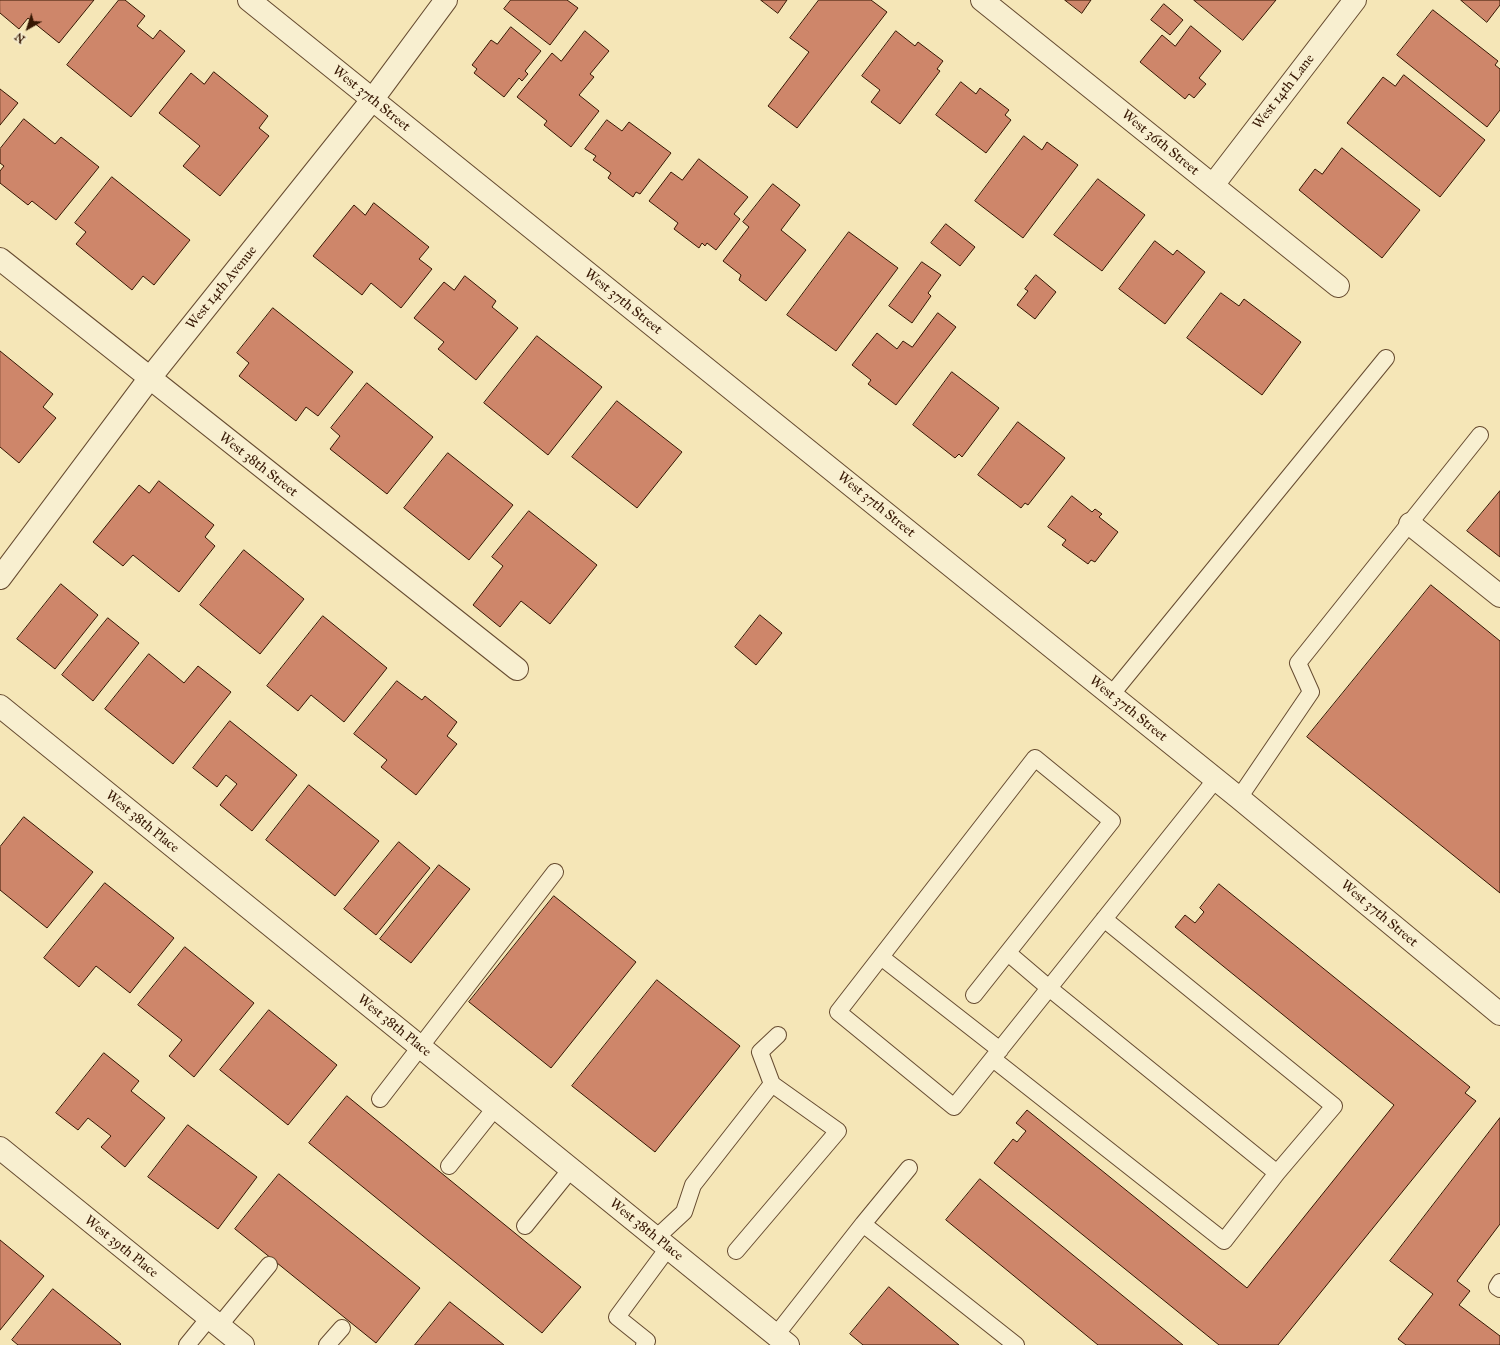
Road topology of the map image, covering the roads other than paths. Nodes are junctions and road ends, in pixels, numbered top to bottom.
1 (249, 0) edge
2 (446, 0) edge
3 (982, 0) edge
4 (1355, 0) edge
5 (372, 100) junction
6 (1213, 185) junction
7 (0, 259) edge
8 (1338, 286) dead end
9 (1386, 358) dead end
10 (149, 379) junction
11 (1480, 435) dead end
12 (1410, 524) junction
13 (0, 578) edge
14 (1500, 596) edge
15 (516, 669) dead end
16 (1111, 695) junction
17 (0, 706) edge
18 (1216, 779) junction
19 (1239, 798) junction
20 (555, 872) dead end
21 (1104, 919) junction
22 (1008, 953) junction
23 (880, 957) junction
24 (1049, 988) junction
25 (974, 995) dead end
26 (1500, 1014) edge
27 (778, 1035) dead end
28 (420, 1046) junction
29 (996, 1054) junction
30 (772, 1084) junction
31 (380, 1099) dead end
32 (495, 1108) junction
33 (0, 1148) edge
34 (449, 1166) dead end
35 (909, 1168) dead end
36 (571, 1169) junction
37 (1277, 1174) junction
38 (863, 1224) junction
39 (525, 1226) dead end
40 (662, 1243) junction
41 (736, 1251) dead end
42 (269, 1265) dead end
43 (1500, 1282) edge
44 (1500, 1289) edge
45 (214, 1322) junction
46 (342, 1328) dead end
47 (782, 1340) edge
48 (187, 1345) edge
49 (243, 1345) edge
50 (327, 1345) edge
51 (644, 1345) edge
52 (1016, 1345) edge

1 - 5 street, West 37th Street
2 - 5 street, West 14th Avenue
3 - 6 street, West 36th Street
4 - 6 street, West 14th Lane
5 - 10 street, West 14th Avenue
5 - 16 street, West 37th Street
6 - 8 street, West 36th Street
7 - 10 street, West 38th Street
9 - 16 lane
10 - 13 street, West 14th Avenue
10 - 15 street, West 38th Street
11 - 12 lane
12 - 14 street
12 - 19 lane
16 - 18 street, West 37th Street
17 - 28 street, West 38th Place
18 - 19 street, West 37th Street
18 - 21 lane
19 - 26 street, West 37th Street
20 - 28 lane
21 - 24 lane
21 - 37 lane
22 - 23 lane
22 - 24 lane
22 - 25 lane
23 - 29 lane
23 - 29 lane
24 - 29 lane
24 - 37 lane
27 - 30 lane
28 - 31 lane
28 - 32 street, West 38th Place
29 - 37 lane
30 - 40 lane
30 - 41 lane
32 - 34 lane
32 - 36 street, West 38th Place
33 - 45 street, West 39th Place
35 - 38 lane
36 - 39 lane
36 - 40 street, West 38th Place
38 - 47 lane
38 - 52 lane
40 - 47 street, West 38th Place
40 - 51 lane
42 - 45 lane
43 - 44 lane
45 - 48 lane
45 - 49 street, West 39th Place
46 - 50 lane

